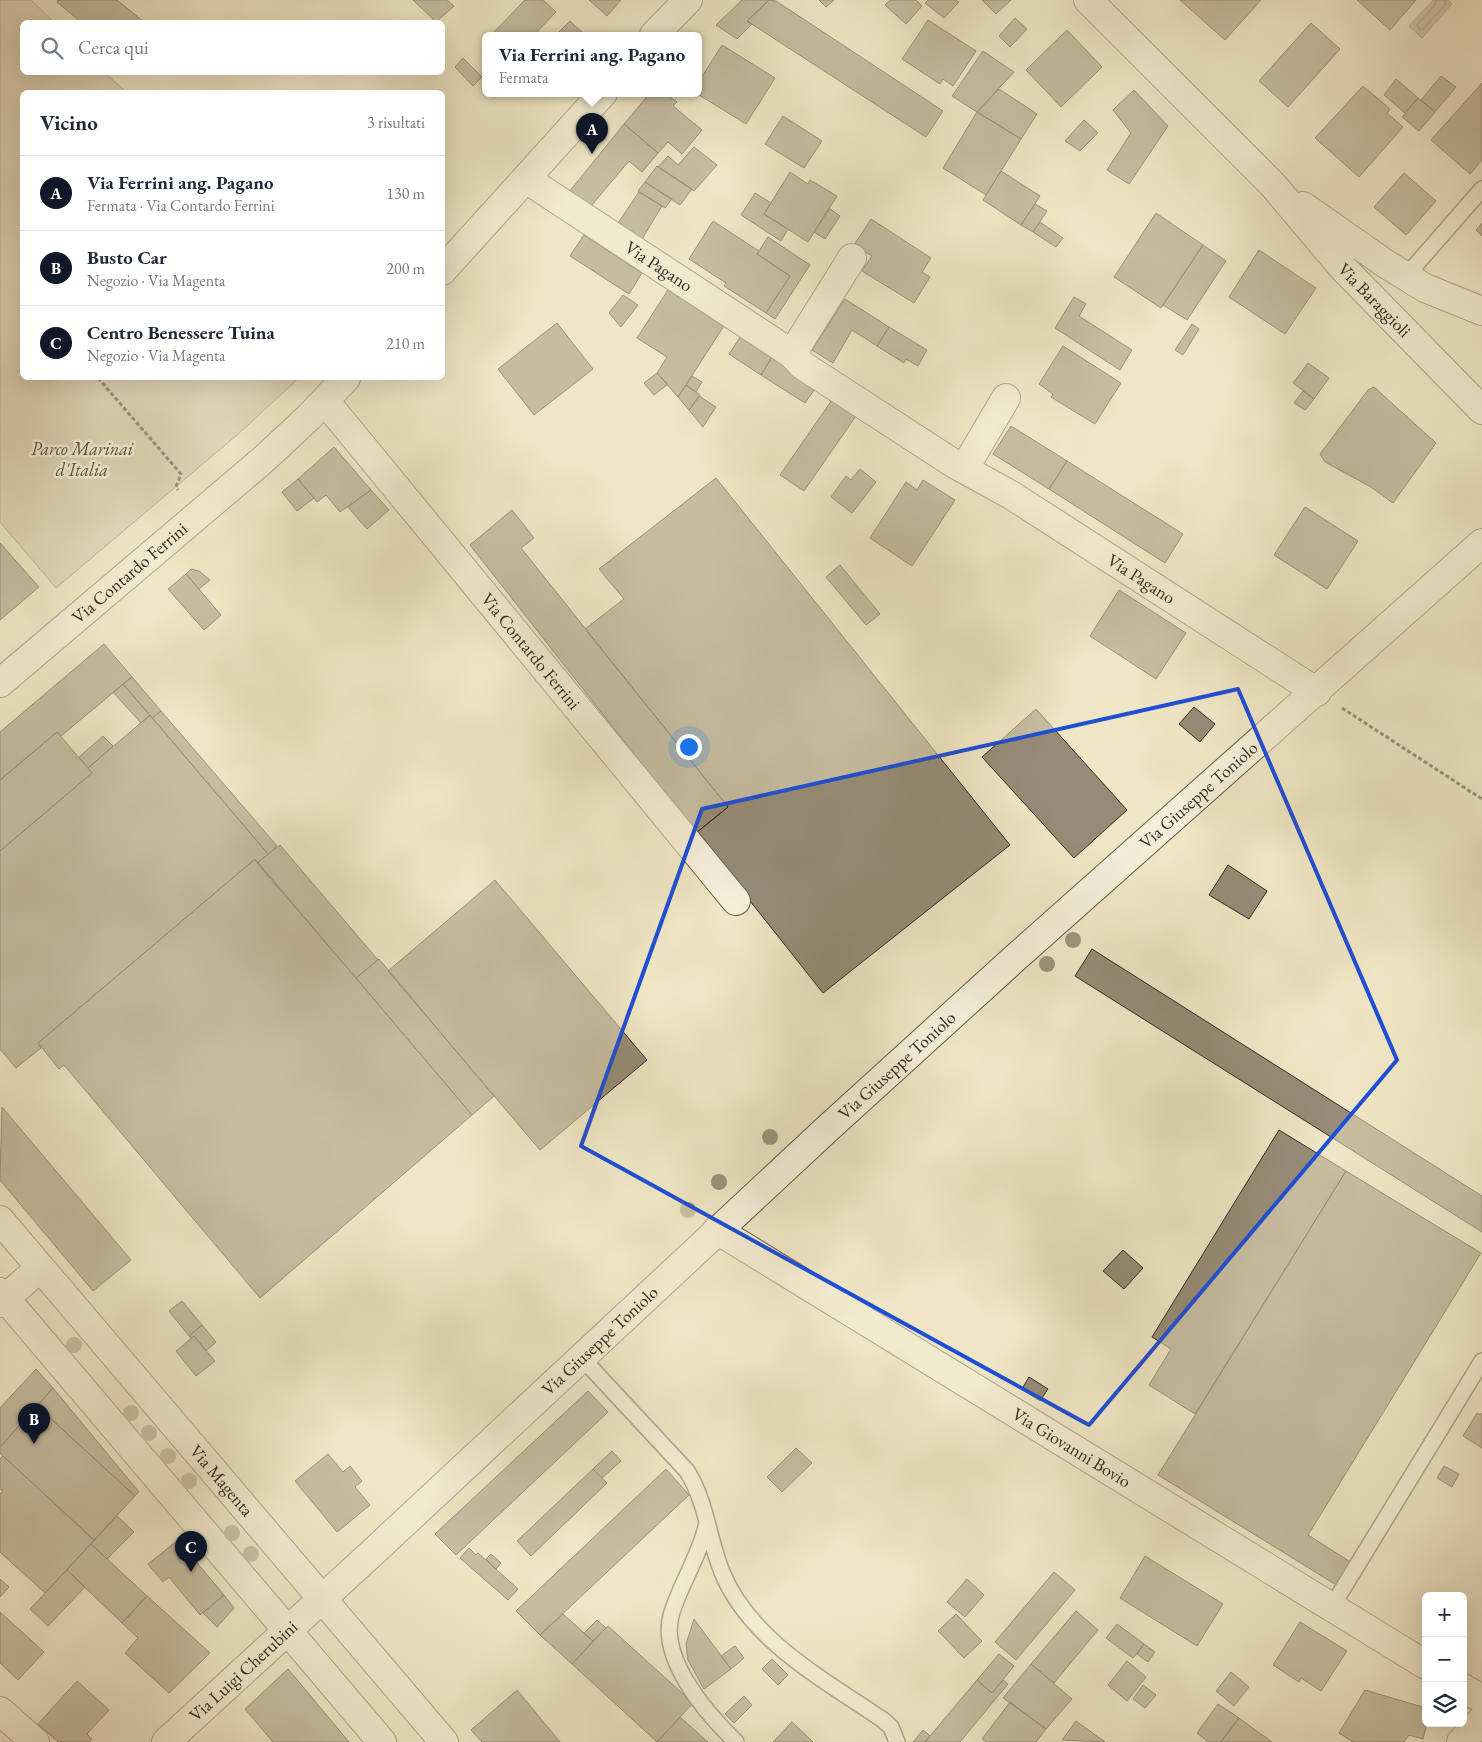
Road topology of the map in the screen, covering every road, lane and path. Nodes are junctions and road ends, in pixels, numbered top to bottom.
1 (688, 0) edge
2 (1088, 0) edge
3 (657, 32) edge
4 (599, 97) edge
5 (526, 179) junction
6 (1273, 185) junction
7 (1482, 189) edge
8 (852, 258) dead end
9 (445, 269) edge
10 (1406, 276) junction
11 (1482, 311) edge
12 (792, 354) junction
13 (100, 380) edge
14 (344, 380) edge
15 (1006, 398) dead end
16 (324, 401) junction
17 (1482, 410) edge
18 (964, 469) junction
19 (178, 490) dead end
20 (1482, 543) edge
21 (0, 683) edge
22 (1317, 692) junction
23 (1482, 799) edge
24 (736, 901) dead end
25 (0, 1220) edge
26 (717, 1230) junction
27 (40, 1268) junction
28 (2, 1298) edge
29 (581, 1356) junction
30 (1482, 1361) edge
31 (708, 1522) junction
32 (321, 1599) junction
33 (1331, 1608) junction
34 (286, 1630) junction
35 (1422, 1663) edge
36 (1467, 1690) edge
37 (1482, 1699) edge
38 (0, 1711) edge
39 (1482, 1720) edge
40 (35, 1742) edge
41 (166, 1742) edge
42 (382, 1742) edge
43 (444, 1742) edge
44 (736, 1742) edge
45 (897, 1742) edge
46 (1461, 1742) edge

1 - 3 street
2 - 6 street, Via Baraggioli
4 - 5 street
5 - 9 street
5 - 12 street, Via Pagano
6 - 10 street, Via Baraggioli
6 - 17 street, Via Baraggioli
7 - 10 lane
8 - 12 street
10 - 11 street, Via Baraggioli
12 - 18 street, Via Pagano
13 - 19 path
14 - 16 street, Via Contardo Ferrini
15 - 18 street
16 - 21 street, Via Contardo Ferrini
16 - 24 street, Via Contardo Ferrini
18 - 22 street, Via Pagano
20 - 22 street, Via Giuseppe Toniolo
22 - 23 path
22 - 26 street, Via Giuseppe Toniolo
25 - 27 street, Via Magenta
26 - 29 street, Via Giuseppe Toniolo
26 - 33 street, Via Giovanni Bovio
27 - 28 street
27 - 32 street, Via Magenta
28 - 34 street
29 - 31 lane
29 - 32 street, Via Giuseppe Toniolo
30 - 33 lane
31 - 44 lane
31 - 45 lane
32 - 34 street, Via Luigi Cherubini
32 - 43 street, Via Magenta
33 - 35 street, Via Giovanni Bovio
34 - 41 street, Via Luigi Cherubini
34 - 42 street
36 - 37 street
38 - 40 street
39 - 46 street

